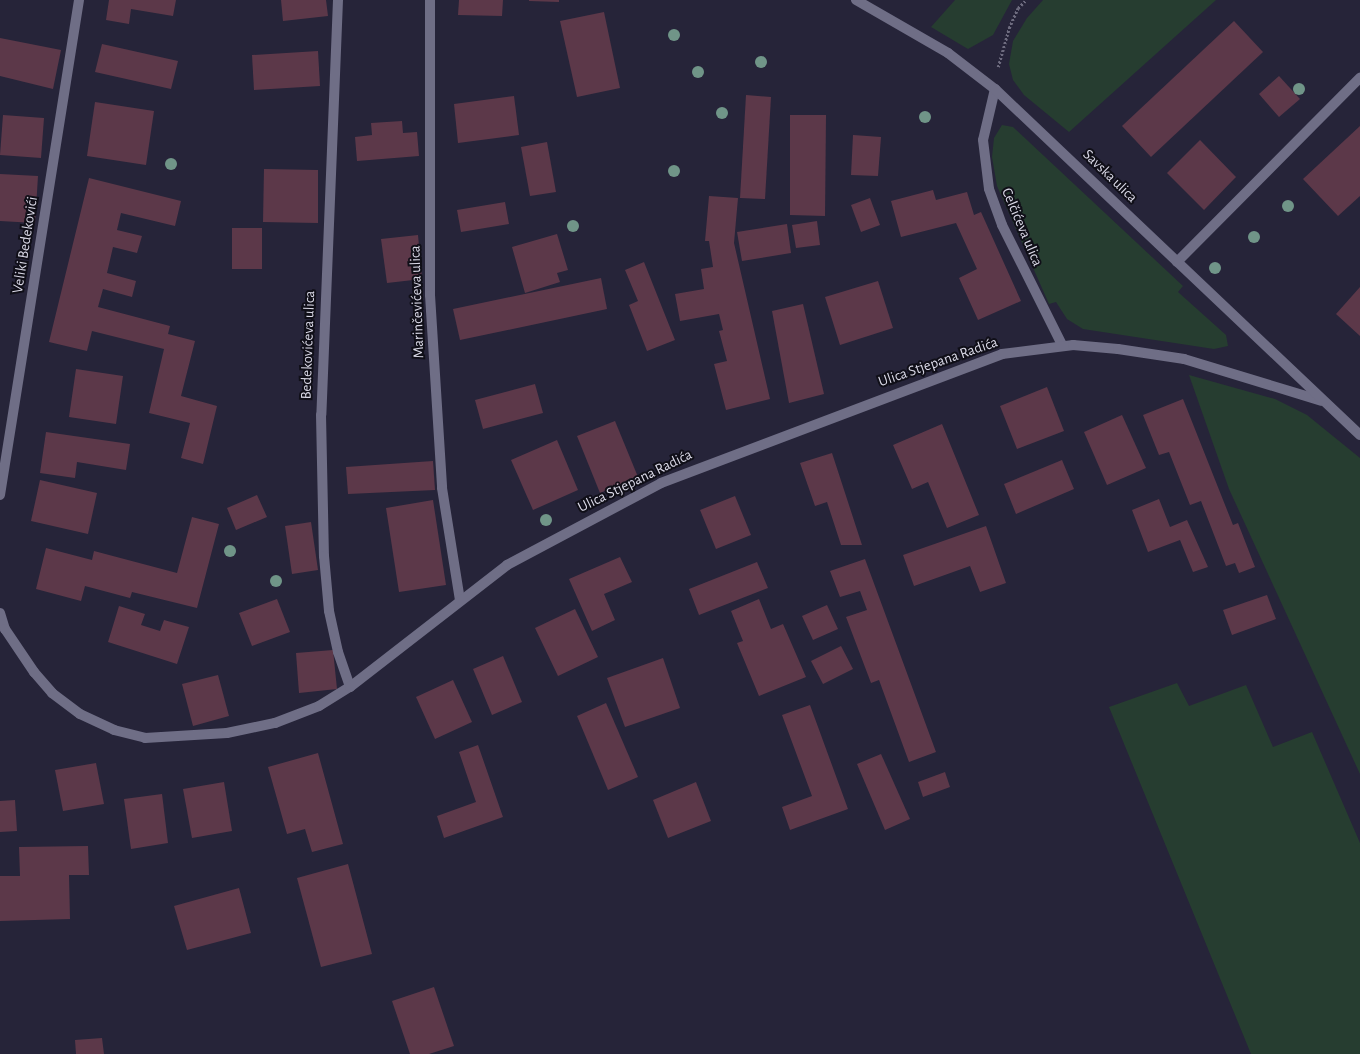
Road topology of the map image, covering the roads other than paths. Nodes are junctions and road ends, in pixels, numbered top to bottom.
1 (79, 0) edge
2 (338, 0) edge
3 (430, 0) edge
4 (856, 0) edge
5 (1360, 78) edge
6 (995, 90) junction
7 (1177, 262) junction
8 (1062, 345) junction
9 (1322, 401) junction
10 (1360, 435) edge
11 (0, 495) edge
12 (460, 601) junction
13 (0, 613) edge
14 (350, 687) junction

1 - 11 street, Veliki Bedekovići
2 - 14 street, Bedekovićeva ulica
3 - 12 street, Marinčevićeva ulica
4 - 6 street, Savska ulica
5 - 7 street
6 - 7 street, Savska ulica
6 - 8 street, Celčićeva ulica
7 - 9 street, Savska ulica
8 - 9 street, Ulica Stjepana Radića
8 - 12 street, Ulica Stjepana Radića
9 - 10 street, Ulica Stjepana Radića
12 - 14 street, Ulica Stjepana Radića
13 - 14 street, Ulica Stjepana Radića

